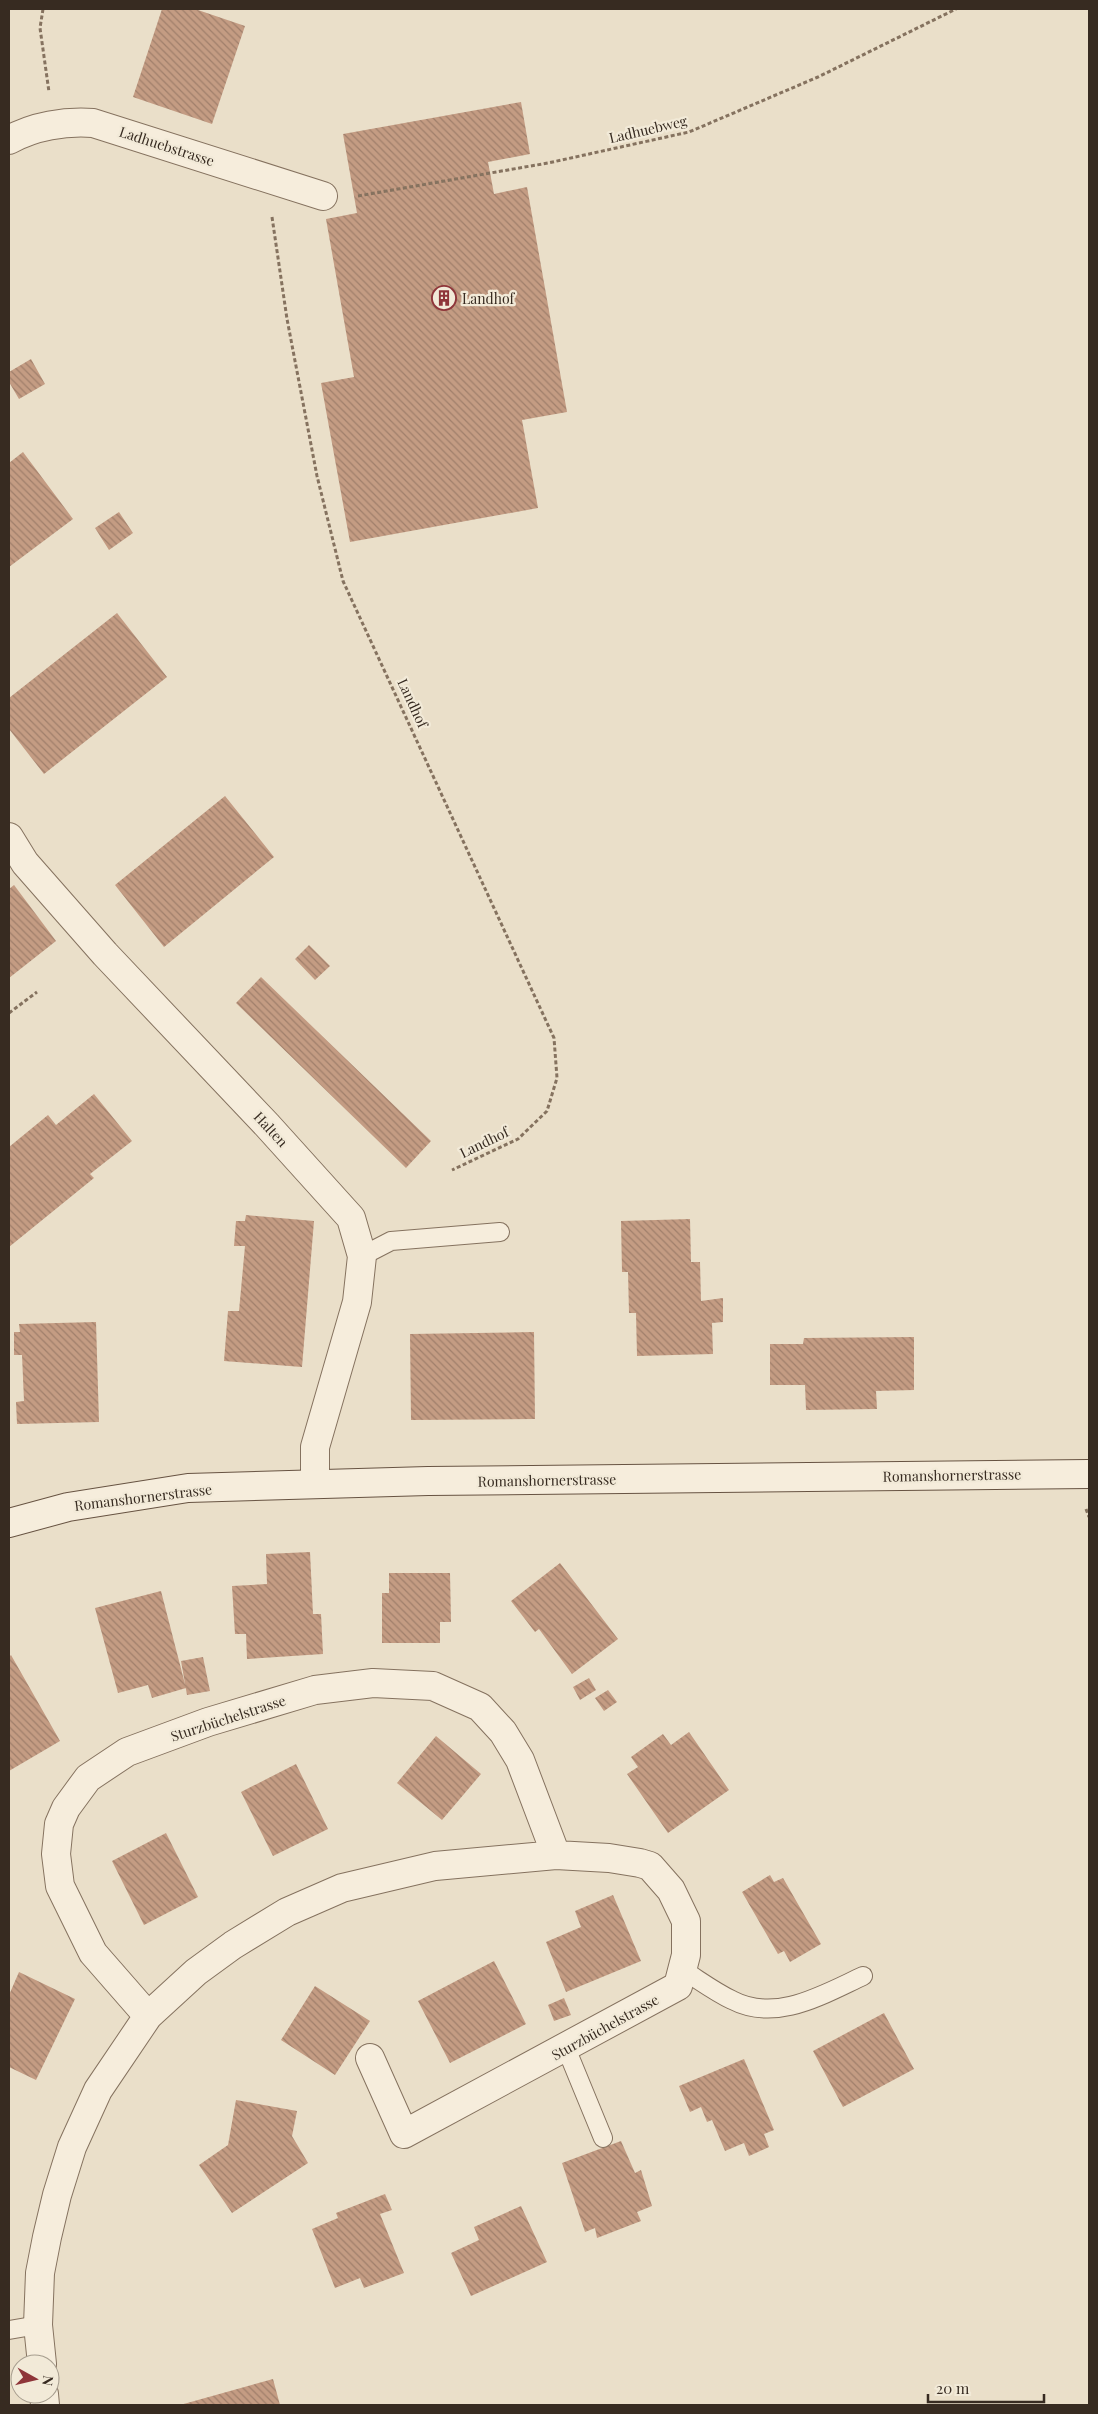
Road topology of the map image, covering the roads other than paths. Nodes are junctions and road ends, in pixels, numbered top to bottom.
1 (9, 140) edge
2 (323, 196) road end
3 (9, 837) edge
4 (500, 1232) dead end
5 (362, 1256) junction
6 (1089, 1474) edge
7 (316, 1483) junction
8 (9, 1523) edge
9 (556, 1855) junction
10 (683, 1970) junction
11 (862, 1976) dead end
12 (148, 2016) junction
13 (566, 2048) junction
14 (370, 2058) dead end
15 (603, 2138) dead end
16 (38, 2325) junction
17 (9, 2330) edge
18 (41, 2354) edge

1 - 2 street, Ladhuebstrasse
3 - 5 street, Halten
4 - 5 lane
5 - 7 street, Halten
6 - 7 street, Romanshornerstrasse
7 - 8 street, Romanshornerstrasse
9 - 10 street, Sturzbüchelstrasse
9 - 12 street, Sturzbüchelstrasse
9 - 12 street, Sturzbüchelstrasse
10 - 11 lane
10 - 13 street, Sturzbüchelstrasse
12 - 16 street, Sturzbüchelstrasse
13 - 14 street, Sturzbüchelstrasse
13 - 15 lane
16 - 17 lane
16 - 18 street, Sturzbüchelstrasse

